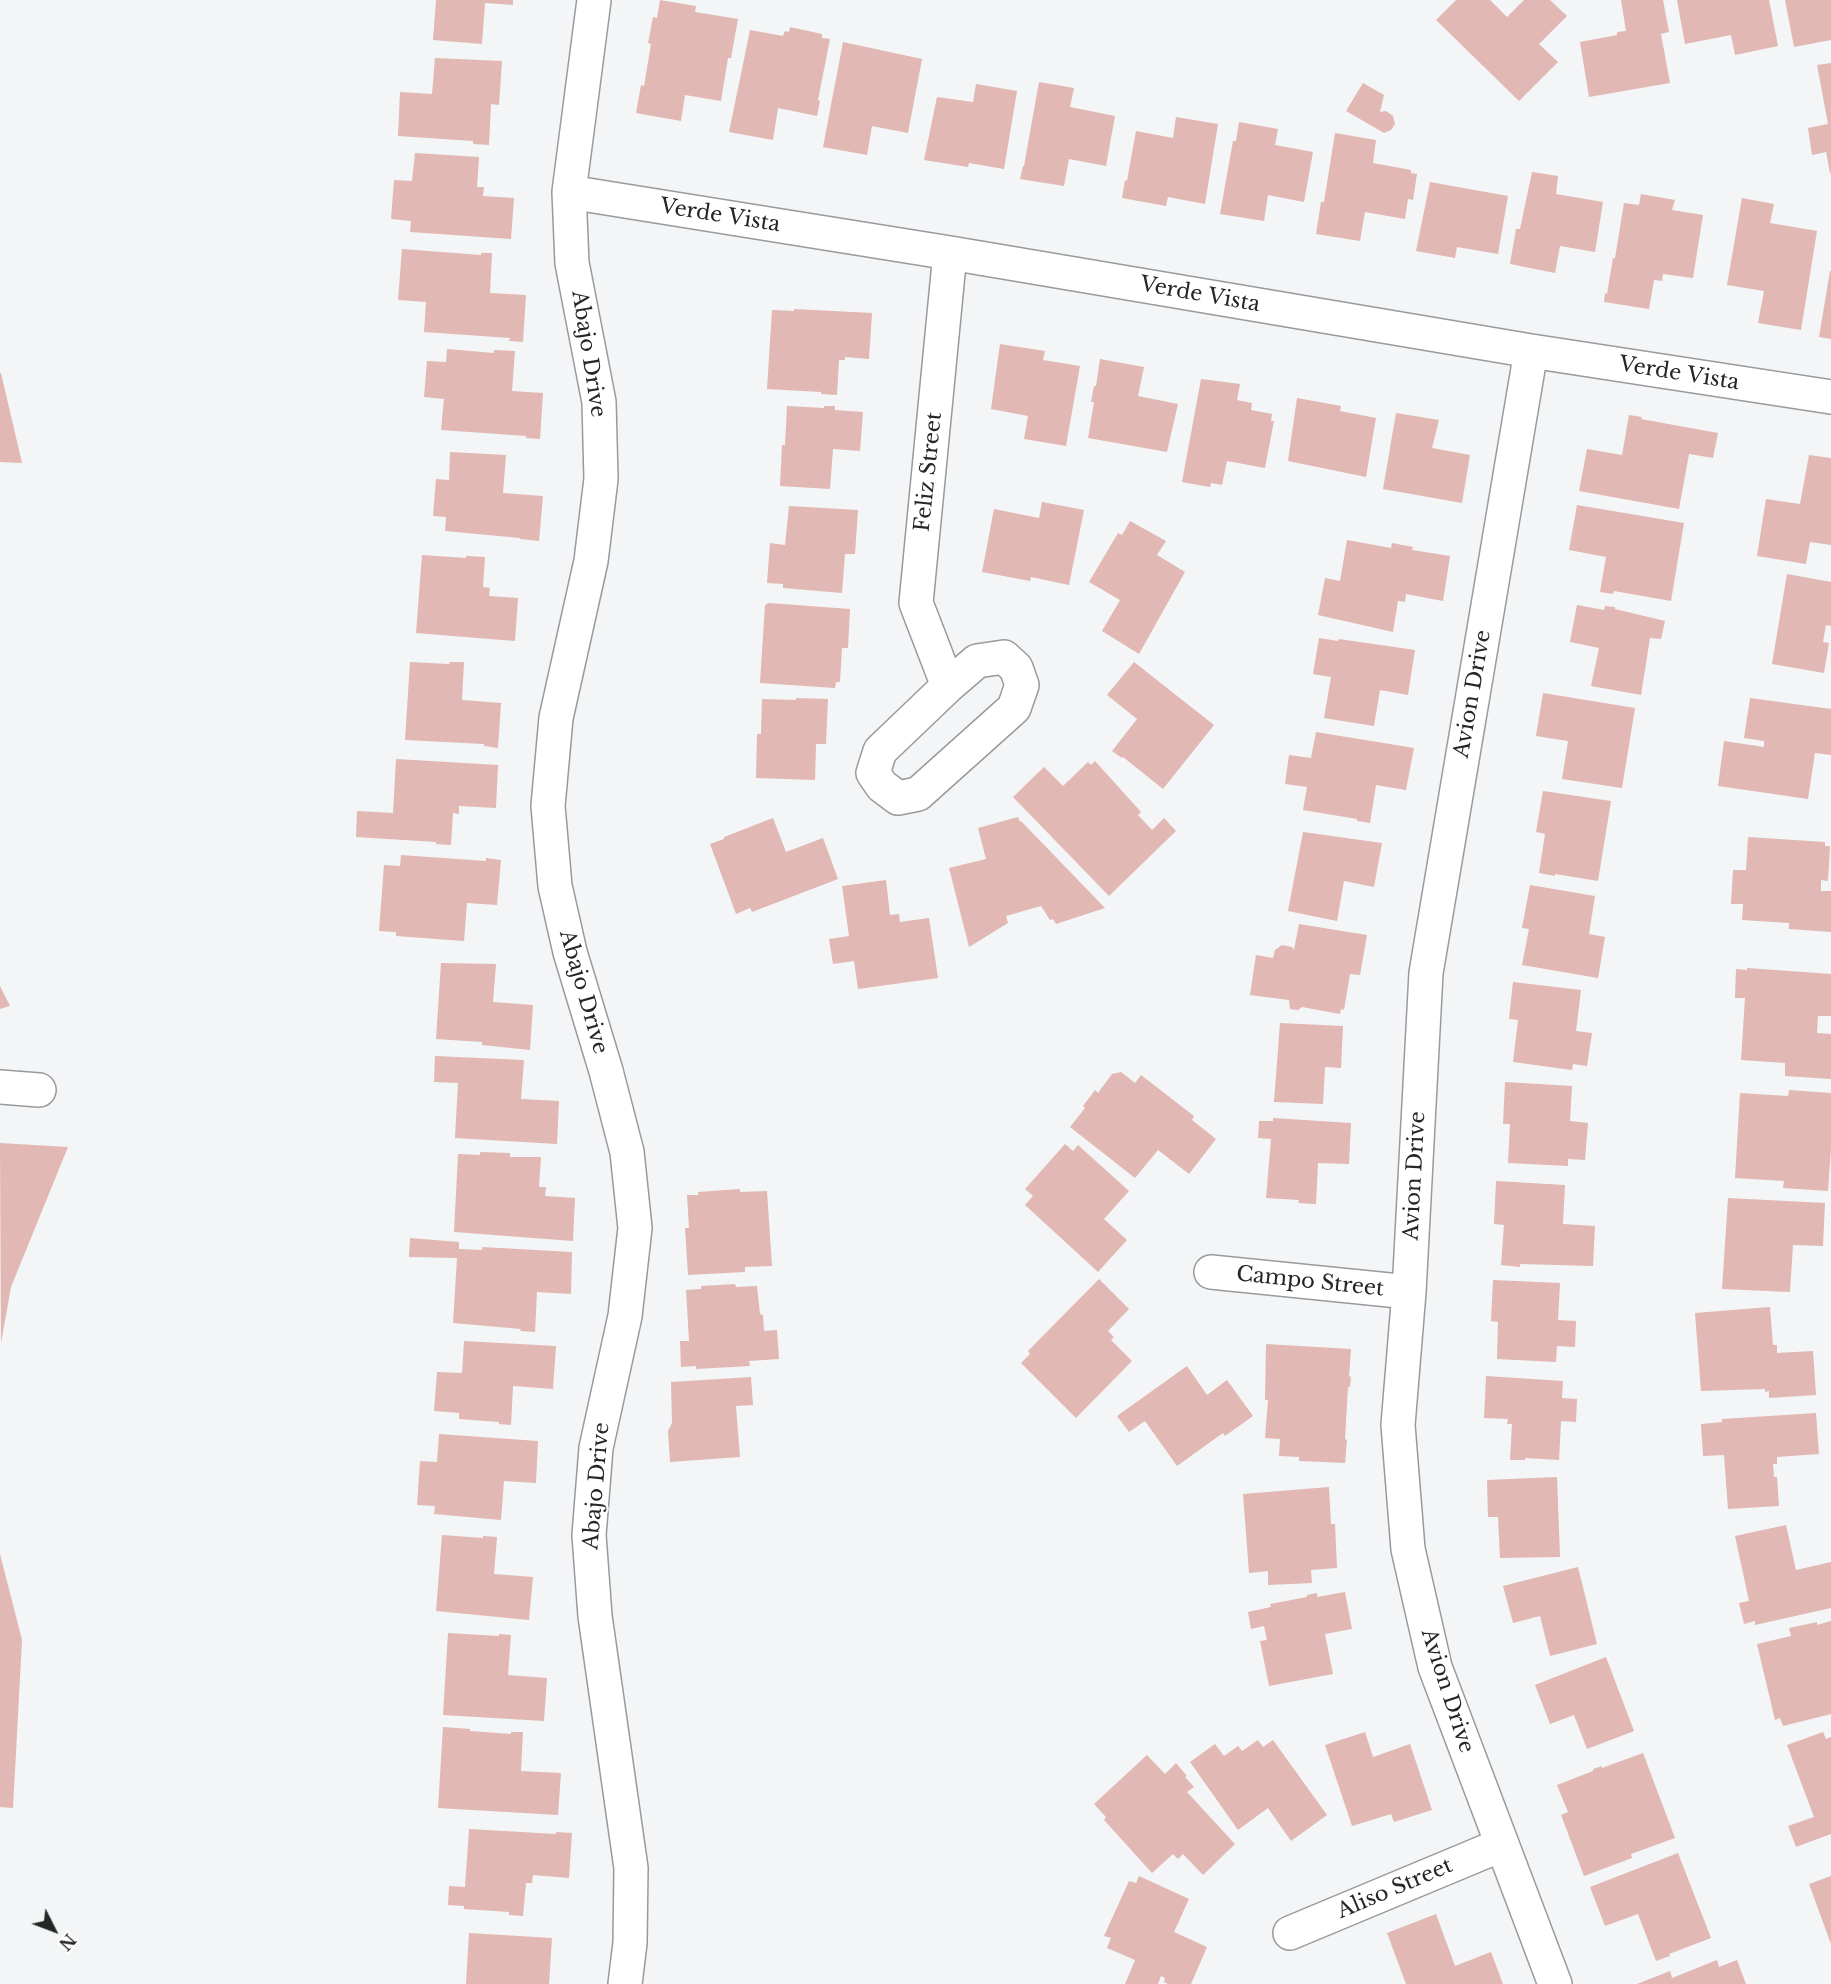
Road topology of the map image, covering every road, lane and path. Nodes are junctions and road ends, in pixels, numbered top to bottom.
1 (594, 0) edge
2 (568, 192) junction
3 (950, 253) junction
4 (1531, 351) junction
5 (1831, 397) edge
6 (948, 686) junction
7 (0, 1087) edge
8 (39, 1090) dead end
9 (1211, 1272) dead end
10 (1409, 1292) junction
11 (1501, 1845) junction
12 (1290, 1933) dead end
13 (625, 1984) edge
14 (1555, 1984) edge

1 - 2 street, Abajo Drive
2 - 3 street, Verde Vista
2 - 13 street, Abajo Drive
3 - 4 street, Verde Vista
3 - 6 street, Feliz Street
4 - 5 street, Verde Vista
4 - 10 street, Avion Drive
6 - 6 street
7 - 8 street
9 - 10 street, Campo Street
10 - 11 street, Avion Drive
11 - 12 street, Aliso Street
11 - 14 street, Avion Drive

